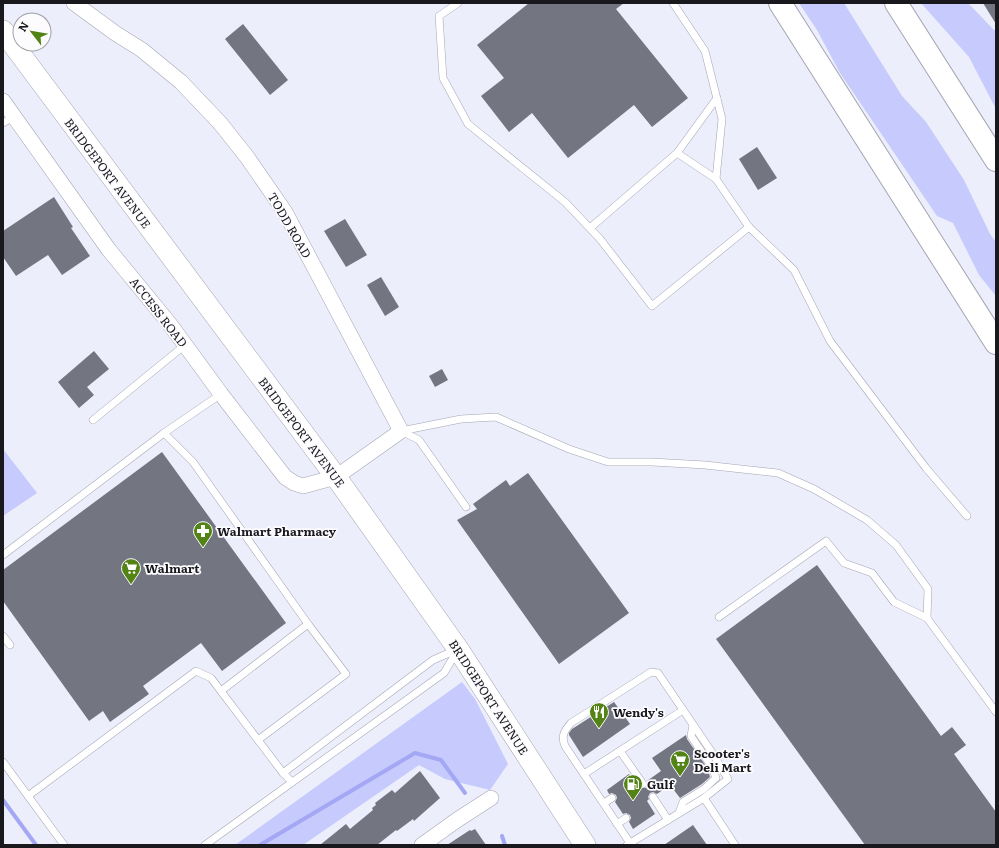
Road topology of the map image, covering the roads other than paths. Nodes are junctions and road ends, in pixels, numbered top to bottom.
1 (74, 3) edge
2 (458, 3) edge
3 (674, 3) edge
4 (780, 3) edge
5 (896, 3) edge
6 (3, 31) edge
7 (717, 98) junction
8 (3, 101) edge
9 (9, 120) edge
10 (677, 153) junction
11 (996, 160) edge
12 (716, 179) junction
13 (749, 227) junction
14 (590, 228) junction
15 (996, 343) edge
16 (185, 344) junction
17 (221, 394) junction
18 (93, 420) dead end
19 (400, 431) junction
20 (164, 433) junction
21 (336, 477) junction
22 (466, 507) dead end
23 (967, 516) dead end
24 (3, 556) edge
25 (719, 617) dead end
26 (927, 618) junction
27 (308, 624) junction
28 (3, 636) edge
29 (10, 645) dead end
30 (458, 649) junction
31 (221, 692) junction
32 (683, 710) junction
33 (996, 712) edge
34 (693, 725) junction
35 (258, 740) junction
36 (620, 751) junction
37 (3, 762) edge
38 (283, 773) junction
39 (584, 774) junction
40 (292, 782) junction
41 (639, 782) dead end
42 (28, 796) junction
43 (491, 798) dead end
44 (612, 798) dead end
45 (704, 798) junction
46 (652, 800) dead end
47 (604, 803) junction
48 (679, 813) junction
49 (626, 818) dead end
50 (668, 820) junction
51 (617, 824) junction
52 (628, 844) edge
53 (64, 845) edge
54 (205, 845) edge
55 (422, 845) edge
56 (585, 845) edge
57 (735, 845) edge

1 - 19 street, TODD ROAD
2 - 14 lane
3 - 7 lane
4 - 15 highway
5 - 11 highway
6 - 21 main road, BRIDGEPORT AVENUE
7 - 10 lane
7 - 12 lane
8 - 9 street, ACCESS ROAD
9 - 16 street, ACCESS ROAD
10 - 12 lane
10 - 14 lane
12 - 13 lane
13 - 14 lane
13 - 23 lane
16 - 17 street, ACCESS ROAD
16 - 18 lane
17 - 20 lane
17 - 21 street, ACCESS ROAD
19 - 21 street
19 - 22 lane
19 - 26 lane
20 - 24 lane
20 - 27 lane
21 - 30 main road, BRIDGEPORT AVENUE
25 - 26 lane
26 - 33 lane
27 - 31 lane
27 - 35 lane
28 - 29 lane
30 - 38 lane
30 - 40 lane
30 - 56 main road, BRIDGEPORT AVENUE
31 - 35 lane
31 - 42 lane
32 - 34 lane
32 - 36 lane
32 - 39 lane
34 - 45 lane
34 - 48 lane
35 - 38 lane
36 - 39 lane
36 - 41 lane
37 - 42 lane
38 - 40 lane
39 - 47 lane
40 - 54 lane
42 - 53 lane
43 - 55 street
44 - 47 lane
45 - 48 lane
45 - 57 lane
46 - 50 lane
47 - 51 lane
48 - 50 lane
49 - 51 lane
50 - 52 lane
51 - 52 lane

